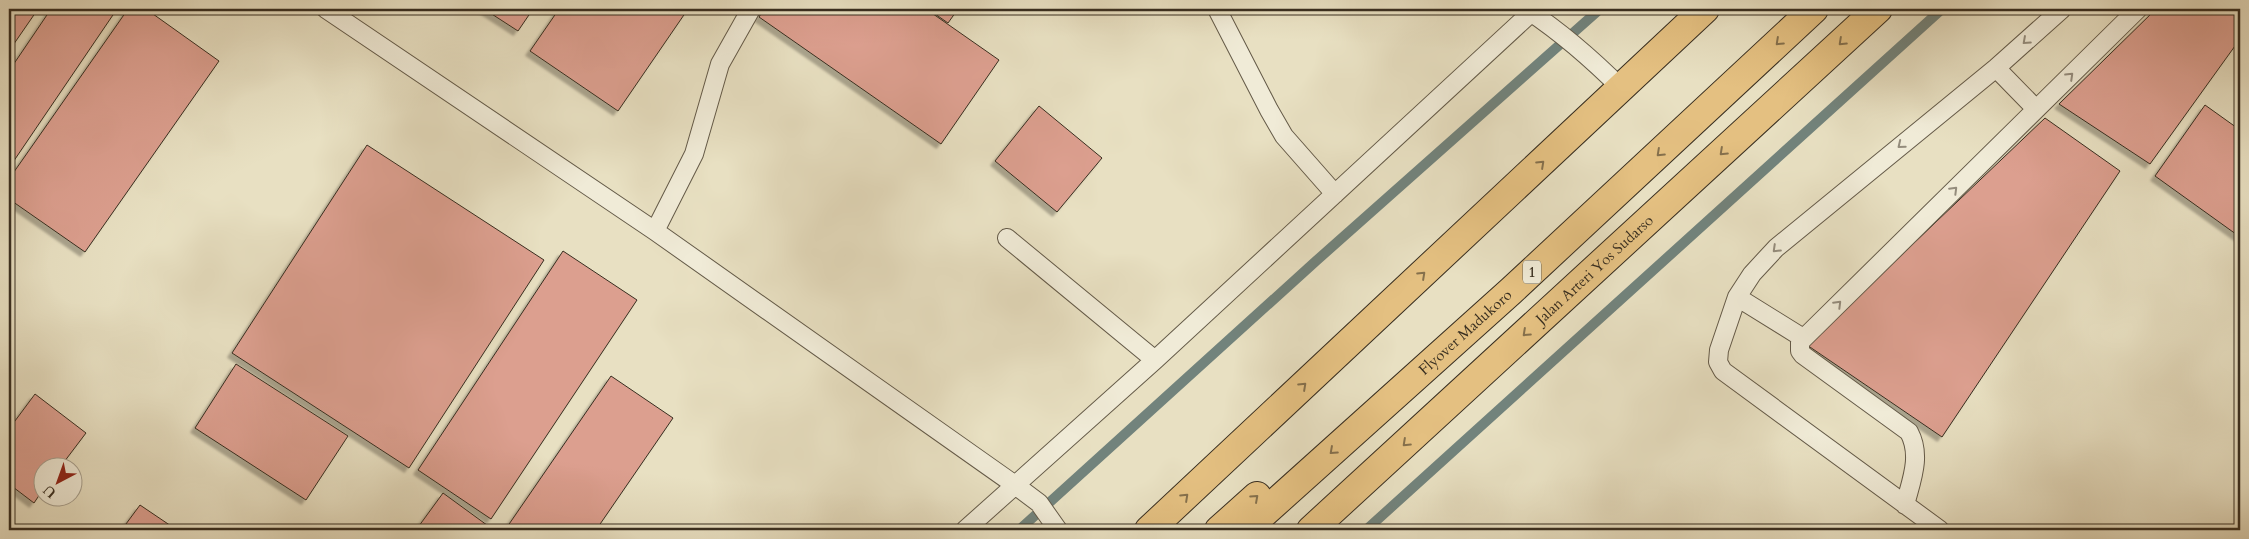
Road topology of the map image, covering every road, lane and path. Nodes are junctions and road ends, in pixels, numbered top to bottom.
1 (326, 9) edge
2 (751, 9) edge
3 (1217, 9) edge
4 (1706, 9) edge
5 (1787, 9) edge
6 (1814, 9) edge
7 (1878, 9) edge
8 (2062, 9) edge
9 (2138, 9) edge
10 (1530, 10) edge
11 (1996, 68) junction
12 (1622, 89) junction
13 (2036, 109) junction
14 (1335, 194) junction
15 (655, 231) junction
16 (1007, 238) dead end
17 (1738, 297) junction
18 (1803, 338) junction
19 (1155, 360) junction
20 (1015, 485) junction
21 (1906, 505) junction
22 (965, 530) edge
23 (1058, 530) edge
24 (1149, 530) edge
25 (1218, 530) edge
26 (1245, 530) edge
27 (1311, 530) edge
28 (1940, 530) edge

1 - 15 lane
2 - 15 lane
3 - 14 lane
4 - 12 highway
25 -> 5 highway, Flyover Madukoro / 1
6 -> 26 highway, Flyover Madukoro / 1
7 -> 27 highway, Jalan Arteri Yos Sudarso
8 -> 11 lane
13 -> 9 lane
10 - 12 lane
10 - 14 lane
11 - 13 lane
11 -> 17 lane
24 -> 12 highway
18 -> 13 lane
14 - 19 lane
15 - 20 lane
16 - 19 lane
17 - 18 lane
17 - 21 lane
18 - 21 lane
19 - 20 lane
20 - 22 lane
20 - 23 lane
21 - 28 lane

